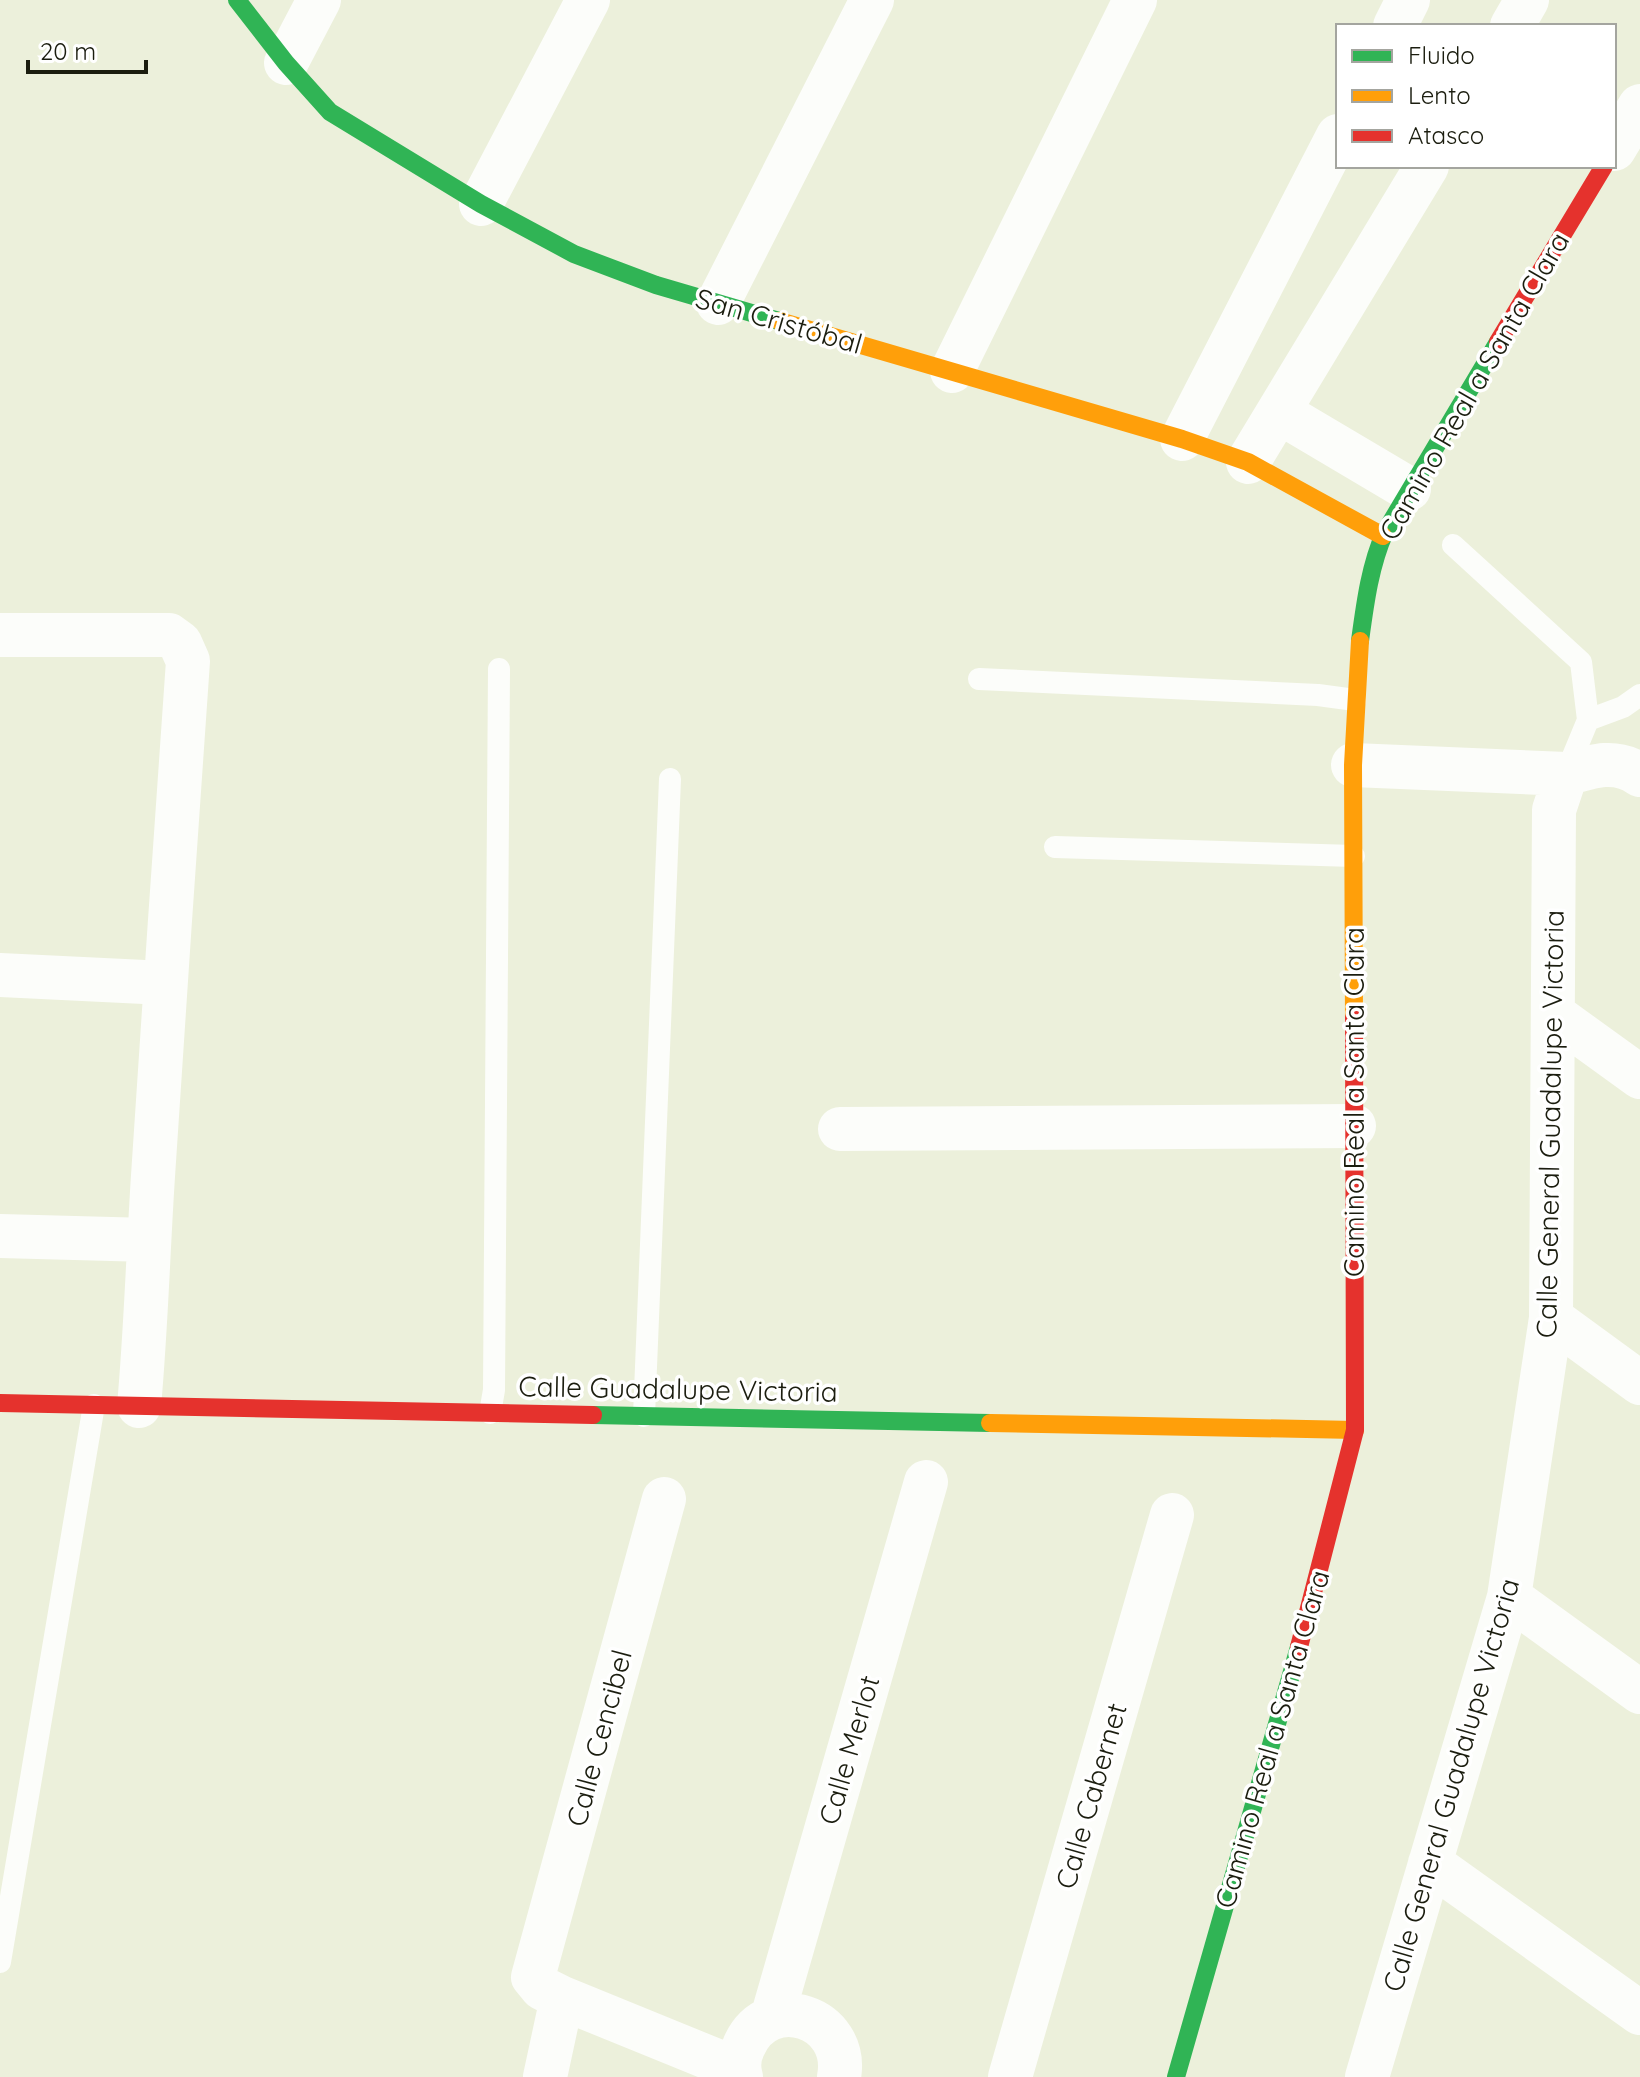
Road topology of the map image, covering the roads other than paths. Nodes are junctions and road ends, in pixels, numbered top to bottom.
1 (237, 0) edge
2 (319, 0) edge
3 (588, 0) edge
4 (872, 0) edge
5 (1135, 0) edge
6 (1408, 0) edge
7 (1527, 0) edge
8 (1396, 24) edge
9 (1513, 24) edge
10 (286, 63) junction
11 (1640, 106) edge
12 (1336, 140) edge
13 (1616, 146) edge
14 (1426, 168) edge
15 (1603, 168) edge
16 (481, 204) junction
17 (718, 303) junction
18 (952, 371) junction
19 (1279, 412) junction
20 (1182, 439) junction
21 (1248, 462) junction
22 (1409, 489) junction
23 (1383, 536) junction
24 (1453, 545) dead end
25 (0, 635) edge
26 (499, 669) dead end
27 (979, 679) dead end
28 (1640, 695) edge
29 (1355, 700) junction
30 (1588, 720) junction
31 (1353, 765) junction
32 (1566, 774) junction
33 (1640, 775) edge
34 (670, 779) dead end
35 (1055, 847) dead end
36 (1354, 856) junction
37 (0, 975) edge
38 (165, 983) junction
39 (1553, 1014) junction
40 (1640, 1077) edge
41 (1354, 1126) junction
42 (840, 1129) dead end
43 (0, 1236) edge
44 (149, 1240) junction
45 (1551, 1318) junction
46 (1640, 1383) edge
47 (0, 1403) edge
48 (94, 1405) junction
49 (139, 1406) junction
50 (490, 1413) junction
51 (644, 1416) junction
52 (1355, 1430) junction
53 (926, 1482) dead end
54 (664, 1499) dead end
55 (1172, 1515) dead end
56 (1509, 1597) junction
57 (1640, 1692) edge
58 (1430, 1863) junction
59 (0, 1962) edge
60 (548, 1987) junction
61 (1640, 2013) edge
62 (772, 2018) junction
63 (740, 2074) edge
64 (545, 2077) edge
65 (839, 2077) edge
66 (1010, 2077) edge
67 (1176, 2077) edge
68 (1367, 2077) edge

1 - 10 street, San Cristóbal
2 - 10 street
3 - 16 street
4 - 17 street
5 - 18 street
6 - 8 street
7 - 9 street
10 - 16 street, San Cristóbal
11 - 13 street
12 - 20 street
14 - 19 street
15 - 22 street, Camino Real a Santa Clara
16 - 17 street, San Cristóbal
17 - 18 street, San Cristóbal
18 - 20 street, San Cristóbal
19 - 21 street
19 - 22 street
20 - 21 street, San Cristóbal
21 - 23 street, San Cristóbal
22 - 23 street, Camino Real a Santa Clara
23 - 29 street, Camino Real a Santa Clara
24 - 30 lane
25 - 38 street
26 - 50 lane
27 - 29 lane
28 - 30 lane
29 - 31 street, Camino Real a Santa Clara
30 - 32 lane
31 - 32 street
31 - 36 street, Camino Real a Santa Clara
32 - 33 street
32 - 39 street, Calle General Guadalupe Victoria
34 - 51 lane
35 - 36 lane
36 - 41 street, Camino Real a Santa Clara
37 - 38 street
38 - 44 street
39 - 40 street
39 - 45 street, Calle General Guadalupe Victoria
41 - 42 street
41 - 52 street, Camino Real a Santa Clara
43 - 44 street
44 - 49 street
45 - 46 street
45 - 56 street, Calle General Guadalupe Victoria
47 - 48 street, Calle Guadalupe Victoria
48 - 49 street, Calle Guadalupe Victoria
48 - 59 lane
49 - 50 street, Calle Guadalupe Victoria
50 - 51 street, Calle Guadalupe Victoria
51 - 52 street, Calle Guadalupe Victoria
52 - 67 street, Camino Real a Santa Clara
53 - 62 street, Calle Merlot
54 - 60 street, Calle Cencibel
55 - 66 street, Calle Cabernet
56 - 57 street
56 - 58 street, Calle General Guadalupe Victoria
58 - 61 street
58 - 68 street, Calle General Guadalupe Victoria
60 - 63 street
60 - 64 street, Calle Cencibel
62 - 63 street
62 - 65 street

